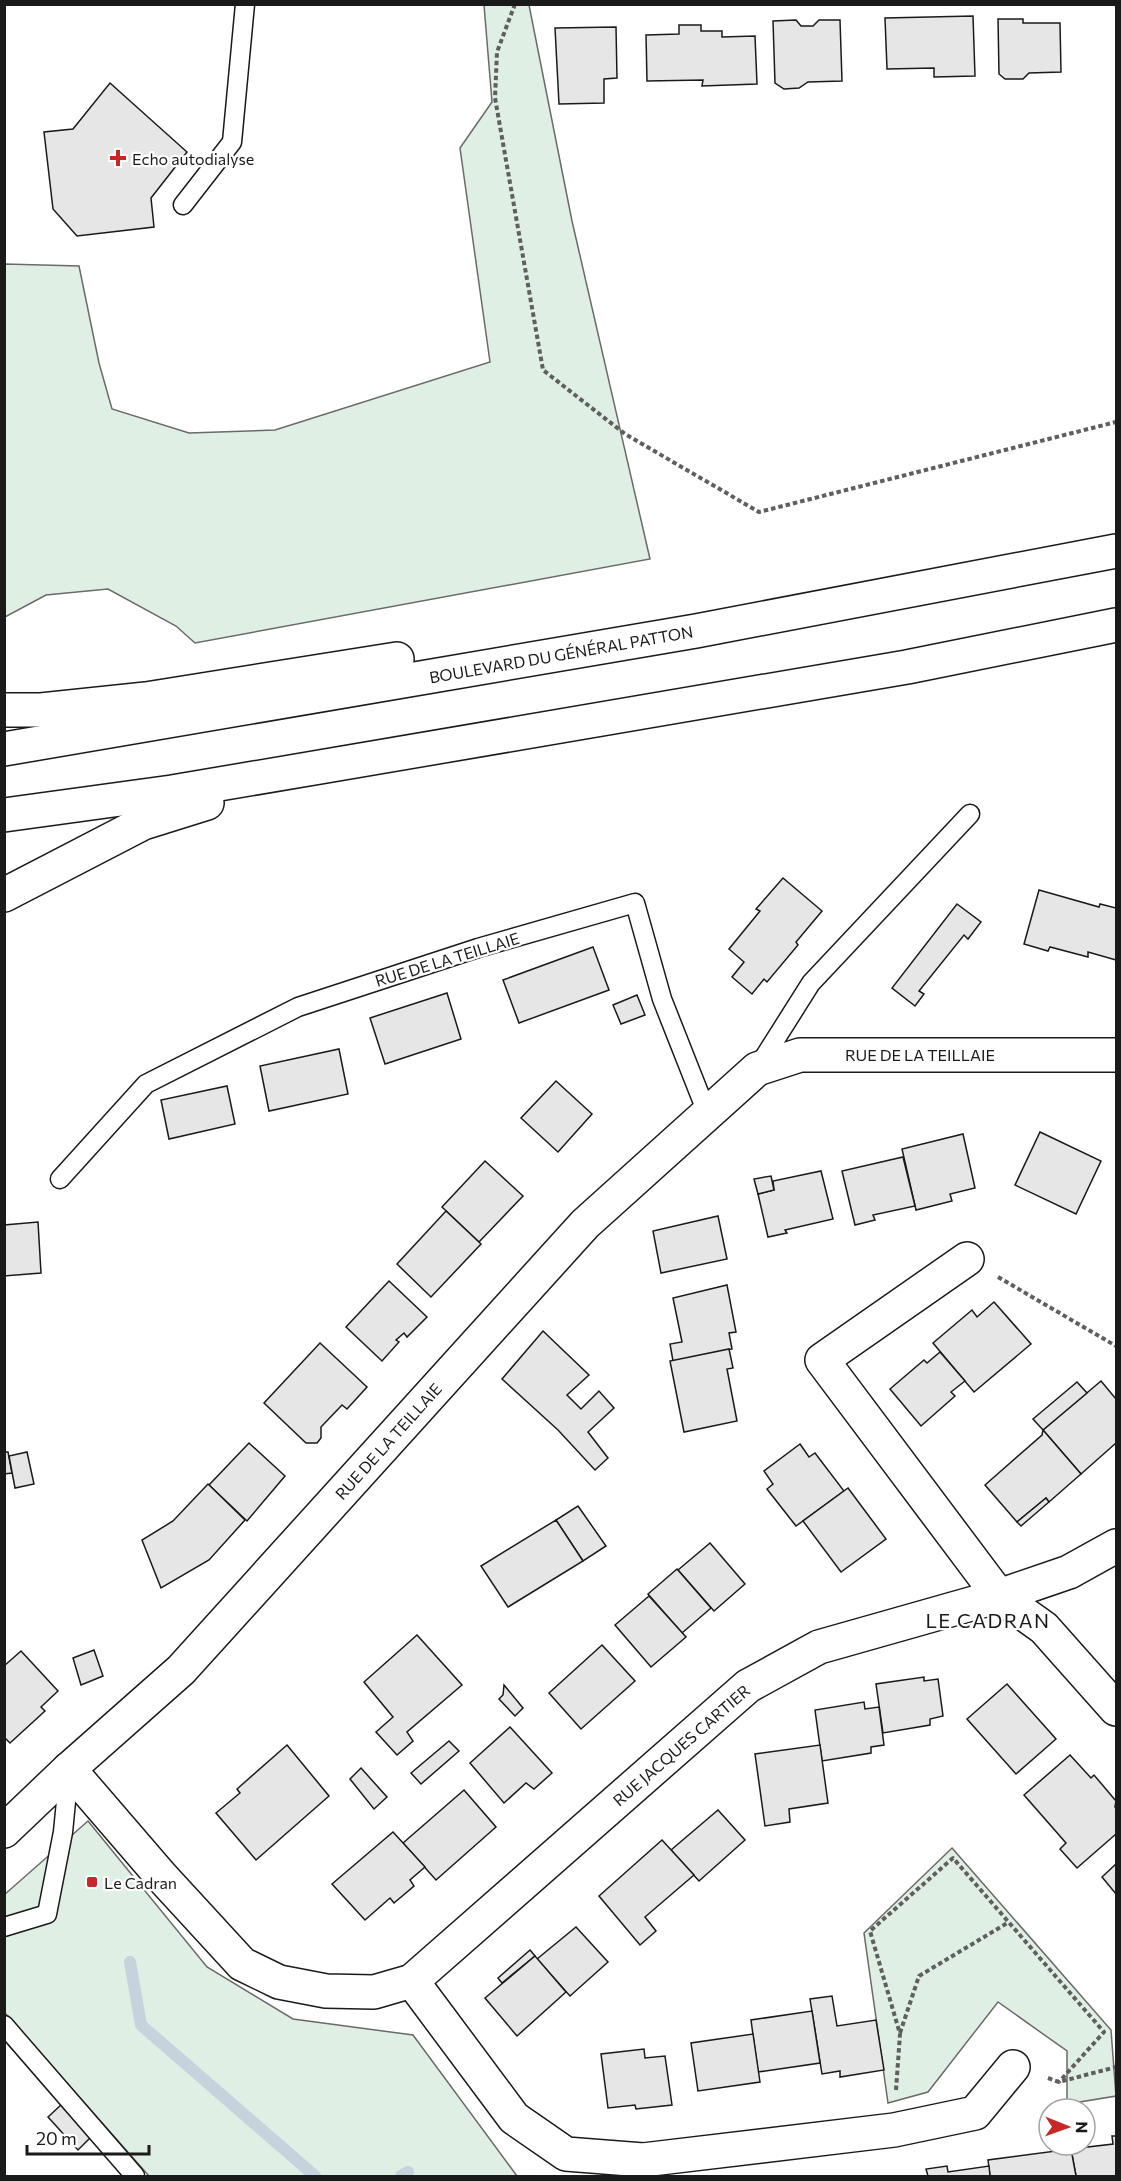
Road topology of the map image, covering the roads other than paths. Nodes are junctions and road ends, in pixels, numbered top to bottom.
1 (245, 4) edge
2 (183, 205) dead end
3 (1116, 551) edge
4 (1116, 625) edge
5 (696, 631) junction
6 (4, 710) edge
7 (4, 749) edge
8 (314, 768) junction
9 (970, 814) dead end
10 (4, 815) edge
11 (4, 895) edge
12 (1116, 1055) edge
13 (757, 1069) junction
14 (707, 1113) junction
15 (60, 1179) dead end
16 (967, 1259) road end
17 (1116, 1546) edge
18 (999, 1596) junction
19 (1116, 1709) edge
20 (69, 1769) junction
21 (4, 1831) edge
22 (4, 1927) edge
23 (412, 1981) junction
24 (4, 2025) edge
25 (1013, 2067) road end
26 (135, 2176) edge

1 - 2 lane
3 - 5 main road, BOULEVARD DU GÉNÉRAL PATTON
4 - 8 main road
5 - 6 main road
5 - 7 main road, BOULEVARD DU GÉNÉRAL PATTON
8 - 10 main road
8 - 11 main road
9 - 13 lane
12 - 13 main road, RUE DE LA TEILLAIE
13 - 14 main road, RUE DE LA TEILLAIE
14 - 15 lane, RUE DE LA TEILLAIE
14 - 20 main road, RUE DE LA TEILLAIE
16 - 18 main road
17 - 18 main road, RUE JACQUES CARTIER
18 - 19 main road
18 - 23 main road, RUE JACQUES CARTIER
20 - 21 main road, RUE DE LA TEILLAIE
20 - 22 lane
20 - 23 main road, RUE JACQUES CARTIER
23 - 25 main road
24 - 26 lane

